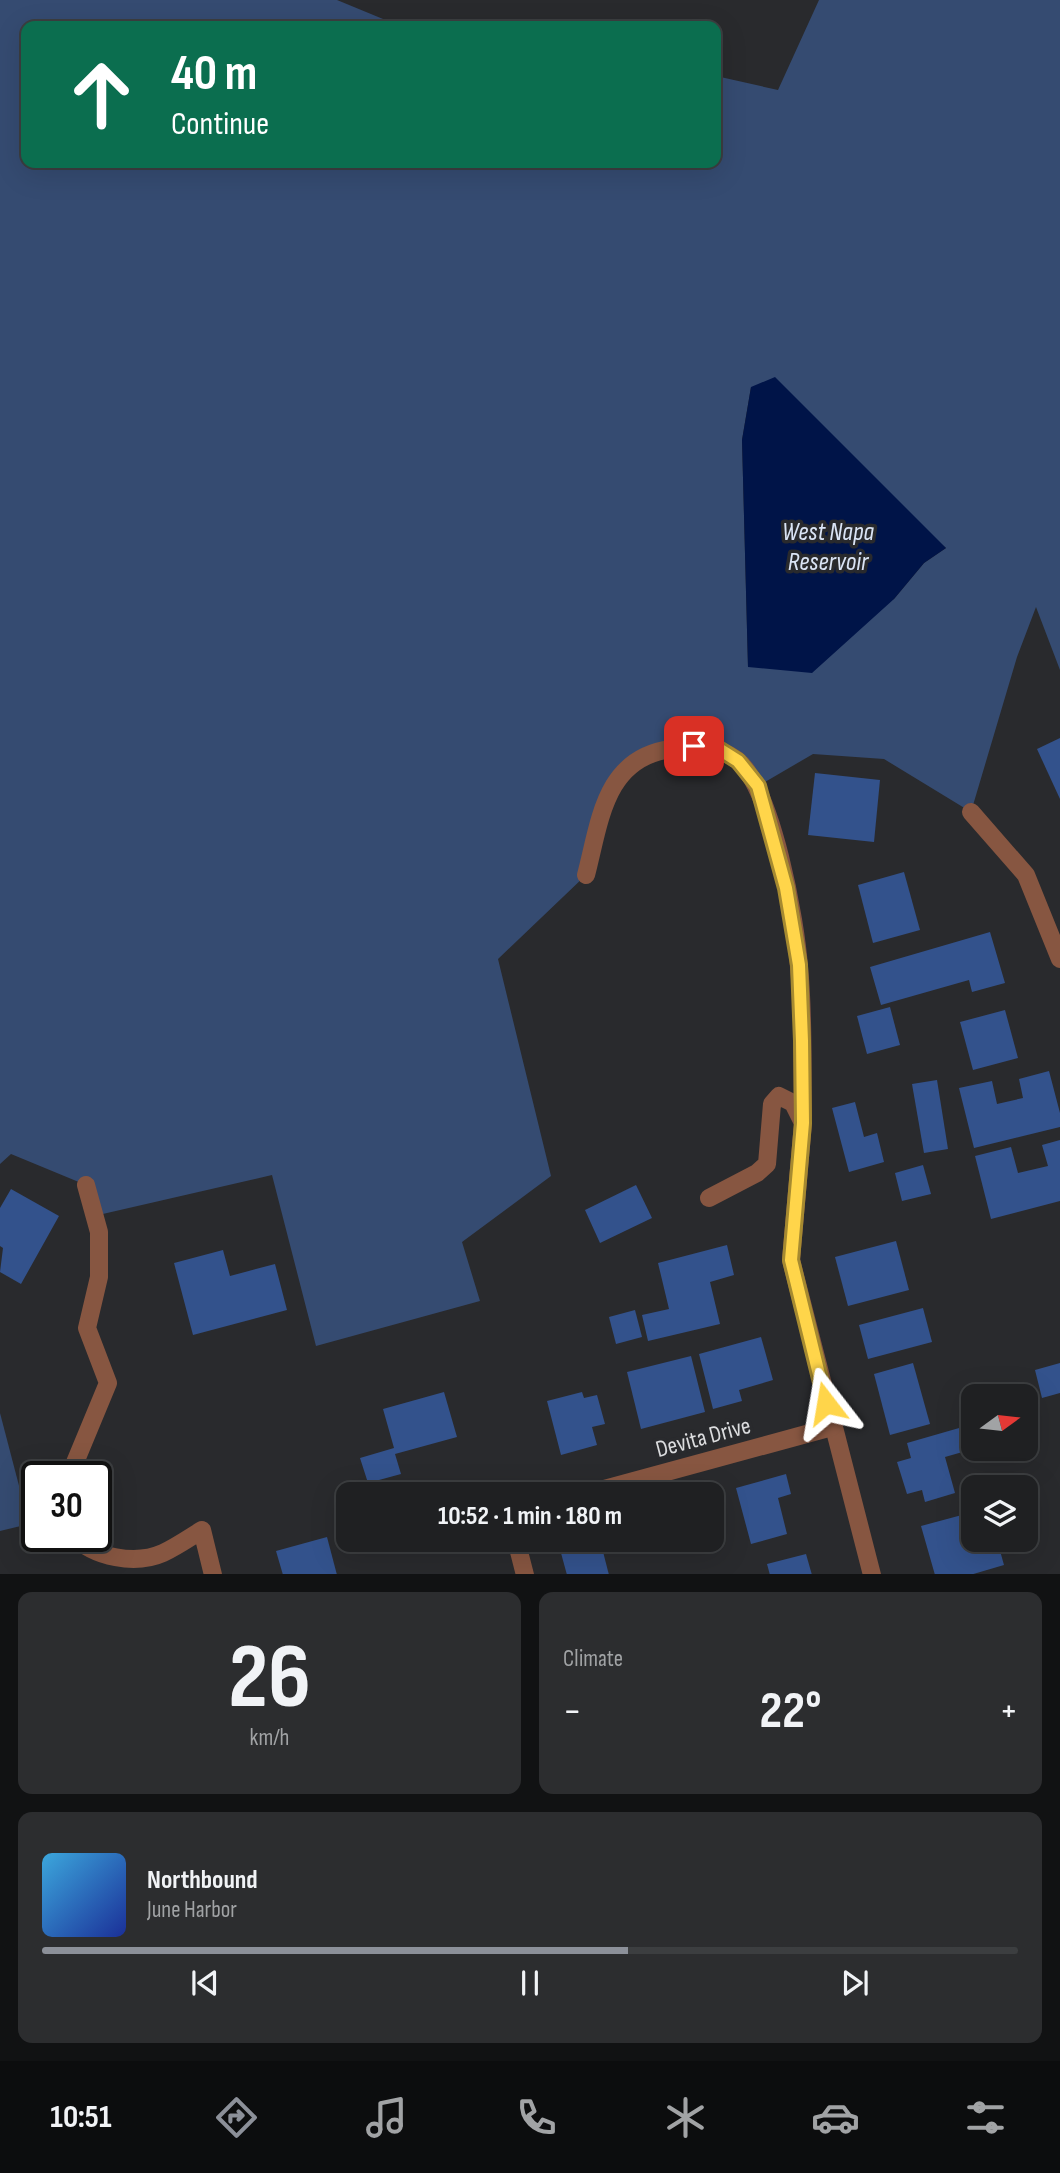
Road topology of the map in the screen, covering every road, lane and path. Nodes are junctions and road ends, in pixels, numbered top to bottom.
1 (971, 812) dead end
2 (586, 875) dead end
3 (1060, 959) edge
4 (803, 1123) junction
5 (86, 1185) dead end
6 (709, 1198) dead end
7 (832, 1427) junction
8 (76, 1461) edge
9 (630, 1482) edge
10 (96, 1552) edge
11 (519, 1552) edge
12 (213, 1574) edge
13 (525, 1574) edge
14 (872, 1574) edge

1 - 3 street
2 - 4 street
4 - 6 street
4 - 7 street
5 - 8 street
7 - 9 street, Devita Drive
7 - 14 street
10 - 12 street
11 - 13 street

